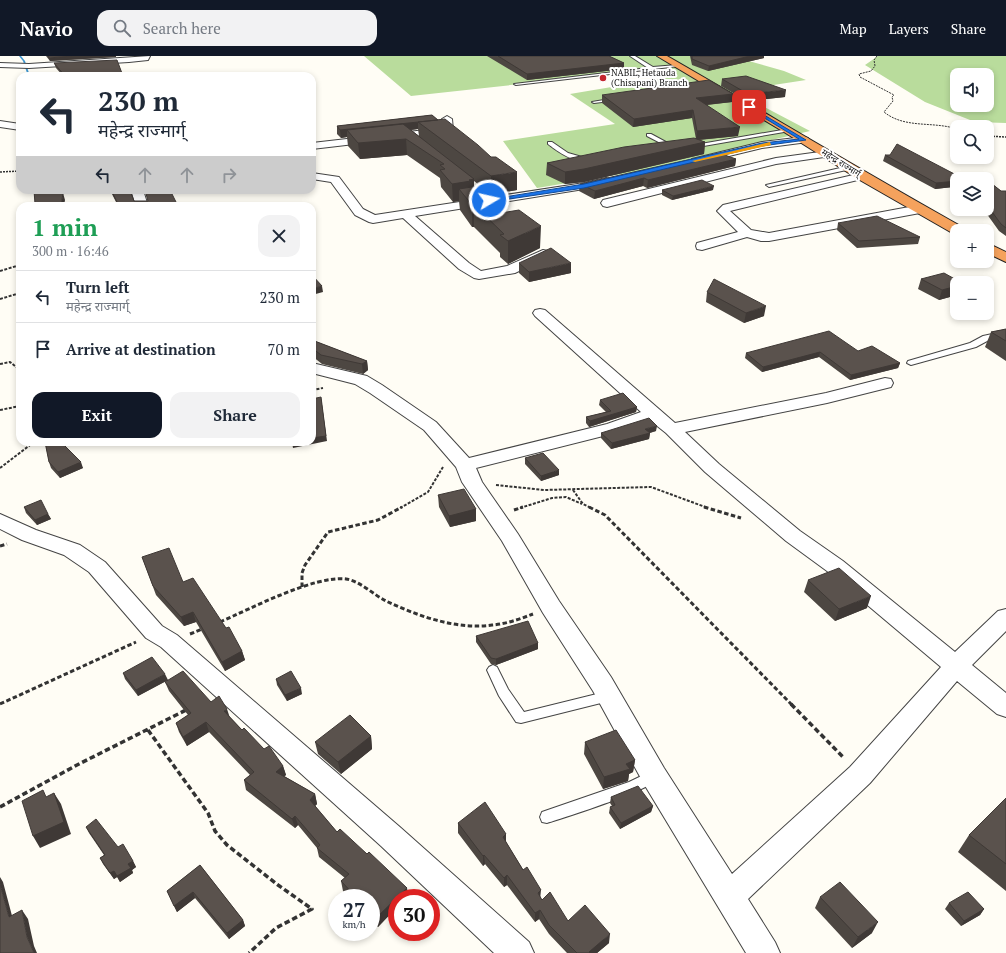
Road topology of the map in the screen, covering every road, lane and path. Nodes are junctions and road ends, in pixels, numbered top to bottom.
1 (146, 56) edge
2 (632, 56) edge
3 (661, 56) edge
4 (877, 56) edge
5 (66, 60) edge
6 (0, 66) edge
7 (677, 66) junction
8 (652, 68) junction
9 (75, 72) edge
10 (516, 84) dead end
11 (622, 98) edge
12 (594, 102) dead end
13 (0, 124) edge
14 (16, 126) edge
15 (950, 127) edge
16 (449, 128) edge
17 (788, 130) junction
18 (405, 134) junction
19 (649, 135) dead end
20 (994, 136) edge
21 (1006, 137) edge
22 (804, 140) junction
23 (550, 143) dead end
24 (417, 144) edge
25 (316, 145) edge
26 (678, 147) junction
27 (662, 149) edge
28 (827, 154) junction
29 (592, 159) edge
30 (688, 162) edge
31 (849, 168) junction
32 (16, 171) edge
33 (0, 172) edge
34 (862, 176) junction
35 (316, 177) edge
36 (615, 179) edge
37 (520, 185) dead end
38 (770, 185) dead end
39 (477, 191) edge
40 (532, 194) junction
41 (489, 200) junction
42 (607, 203) dead end
43 (920, 209) junction
44 (407, 215) junction
45 (950, 226) edge
46 (747, 233) junction
47 (702, 246) dead end
48 (553, 249) edge
49 (994, 251) edge
50 (1006, 258) edge
51 (16, 266) edge
52 (0, 271) edge
53 (16, 294) edge
54 (0, 299) edge
55 (540, 313) dead end
56 (1006, 333) edge
57 (911, 363) dead end
58 (0, 364) edge
59 (16, 367) edge
60 (316, 369) edge
61 (885, 383) dead end
62 (16, 407) edge
63 (0, 410) edge
64 (653, 414) junction
65 (672, 429) junction
66 (29, 446) edge
67 (462, 465) junction
68 (0, 468) edge
69 (572, 490) junction
70 (582, 504) junction
71 (490, 510) junction
72 (774, 519) junction
73 (0, 521) edge
74 (302, 588) junction
75 (551, 608) junction
76 (1006, 616) edge
77 (214, 625) edge
78 (207, 627) edge
79 (161, 636) junction
80 (955, 667) junction
81 (493, 670) dead end
82 (609, 696) junction
83 (0, 704) edge
84 (1006, 707) edge
85 (189, 708) edge
86 (148, 730) junction
87 (860, 775) junction
88 (654, 776) junction
89 (0, 807) edge
90 (547, 817) dead end
91 (730, 896) junction
92 (249, 953) edge
93 (518, 953) edge
94 (764, 953) edge

1 - 5 street
2 - 8 lane
3 - 7 highway, महेन्द्र राज्मार्ग्
4 - 15 path
5 - 6 street
5 - 9 street
7 - 8 lane
7 - 17 highway, महेन्द्र राज्मार्ग्
8 - 10 lane
11 - 12 lane
13 - 14 street
16 - 18 street
17 - 22 highway, महेन्द्र राज्मार्ग्
17 - 26 lane
18 - 24 street
18 - 25 street
19 - 26 lane
20 - 21 path
22 - 28 highway, महेन्द्र राज्मार्ग्
22 - 30 street
23 - 29 lane
26 - 27 lane
28 - 31 highway, महेन्द्र राज्मार्ग्
28 - 42 street
31 - 34 highway, महेन्द्र राज्मार्ग्
31 - 38 lane
32 - 33 path
34 - 43 highway, महेन्द्र राज्मार्ग्
34 - 46 street
35 - 44 street
36 - 40 street
37 - 40 street
39 - 41 street
40 - 41 street
41 - 44 street
43 - 45 highway, महेन्द्र राज्मार्ग्
43 - 46 street
44 - 48 street
46 - 47 street
49 - 50 highway
51 - 52 path
53 - 54 path
55 - 64 street
56 - 57 lane
58 - 59 path
60 - 67 street
61 - 65 street
62 - 63 path
64 - 65 street
64 - 67 street
65 - 72 street
66 - 68 path
67 - 69 path
67 - 71 street
67 - 74 path
69 - 70 path
69 - 72 path
70 - 71 path
70 - 87 path
71 - 75 street
72 - 80 street
73 - 79 street
74 - 75 path
74 - 77 path
75 - 82 street
76 - 80 street
78 - 79 path
79 - 83 path
79 - 93 street
80 - 84 street
80 - 87 street
81 - 82 lane
82 - 88 street
85 - 86 path
86 - 89 path
86 - 92 path
87 - 91 street
88 - 90 lane
88 - 91 street
91 - 94 street

